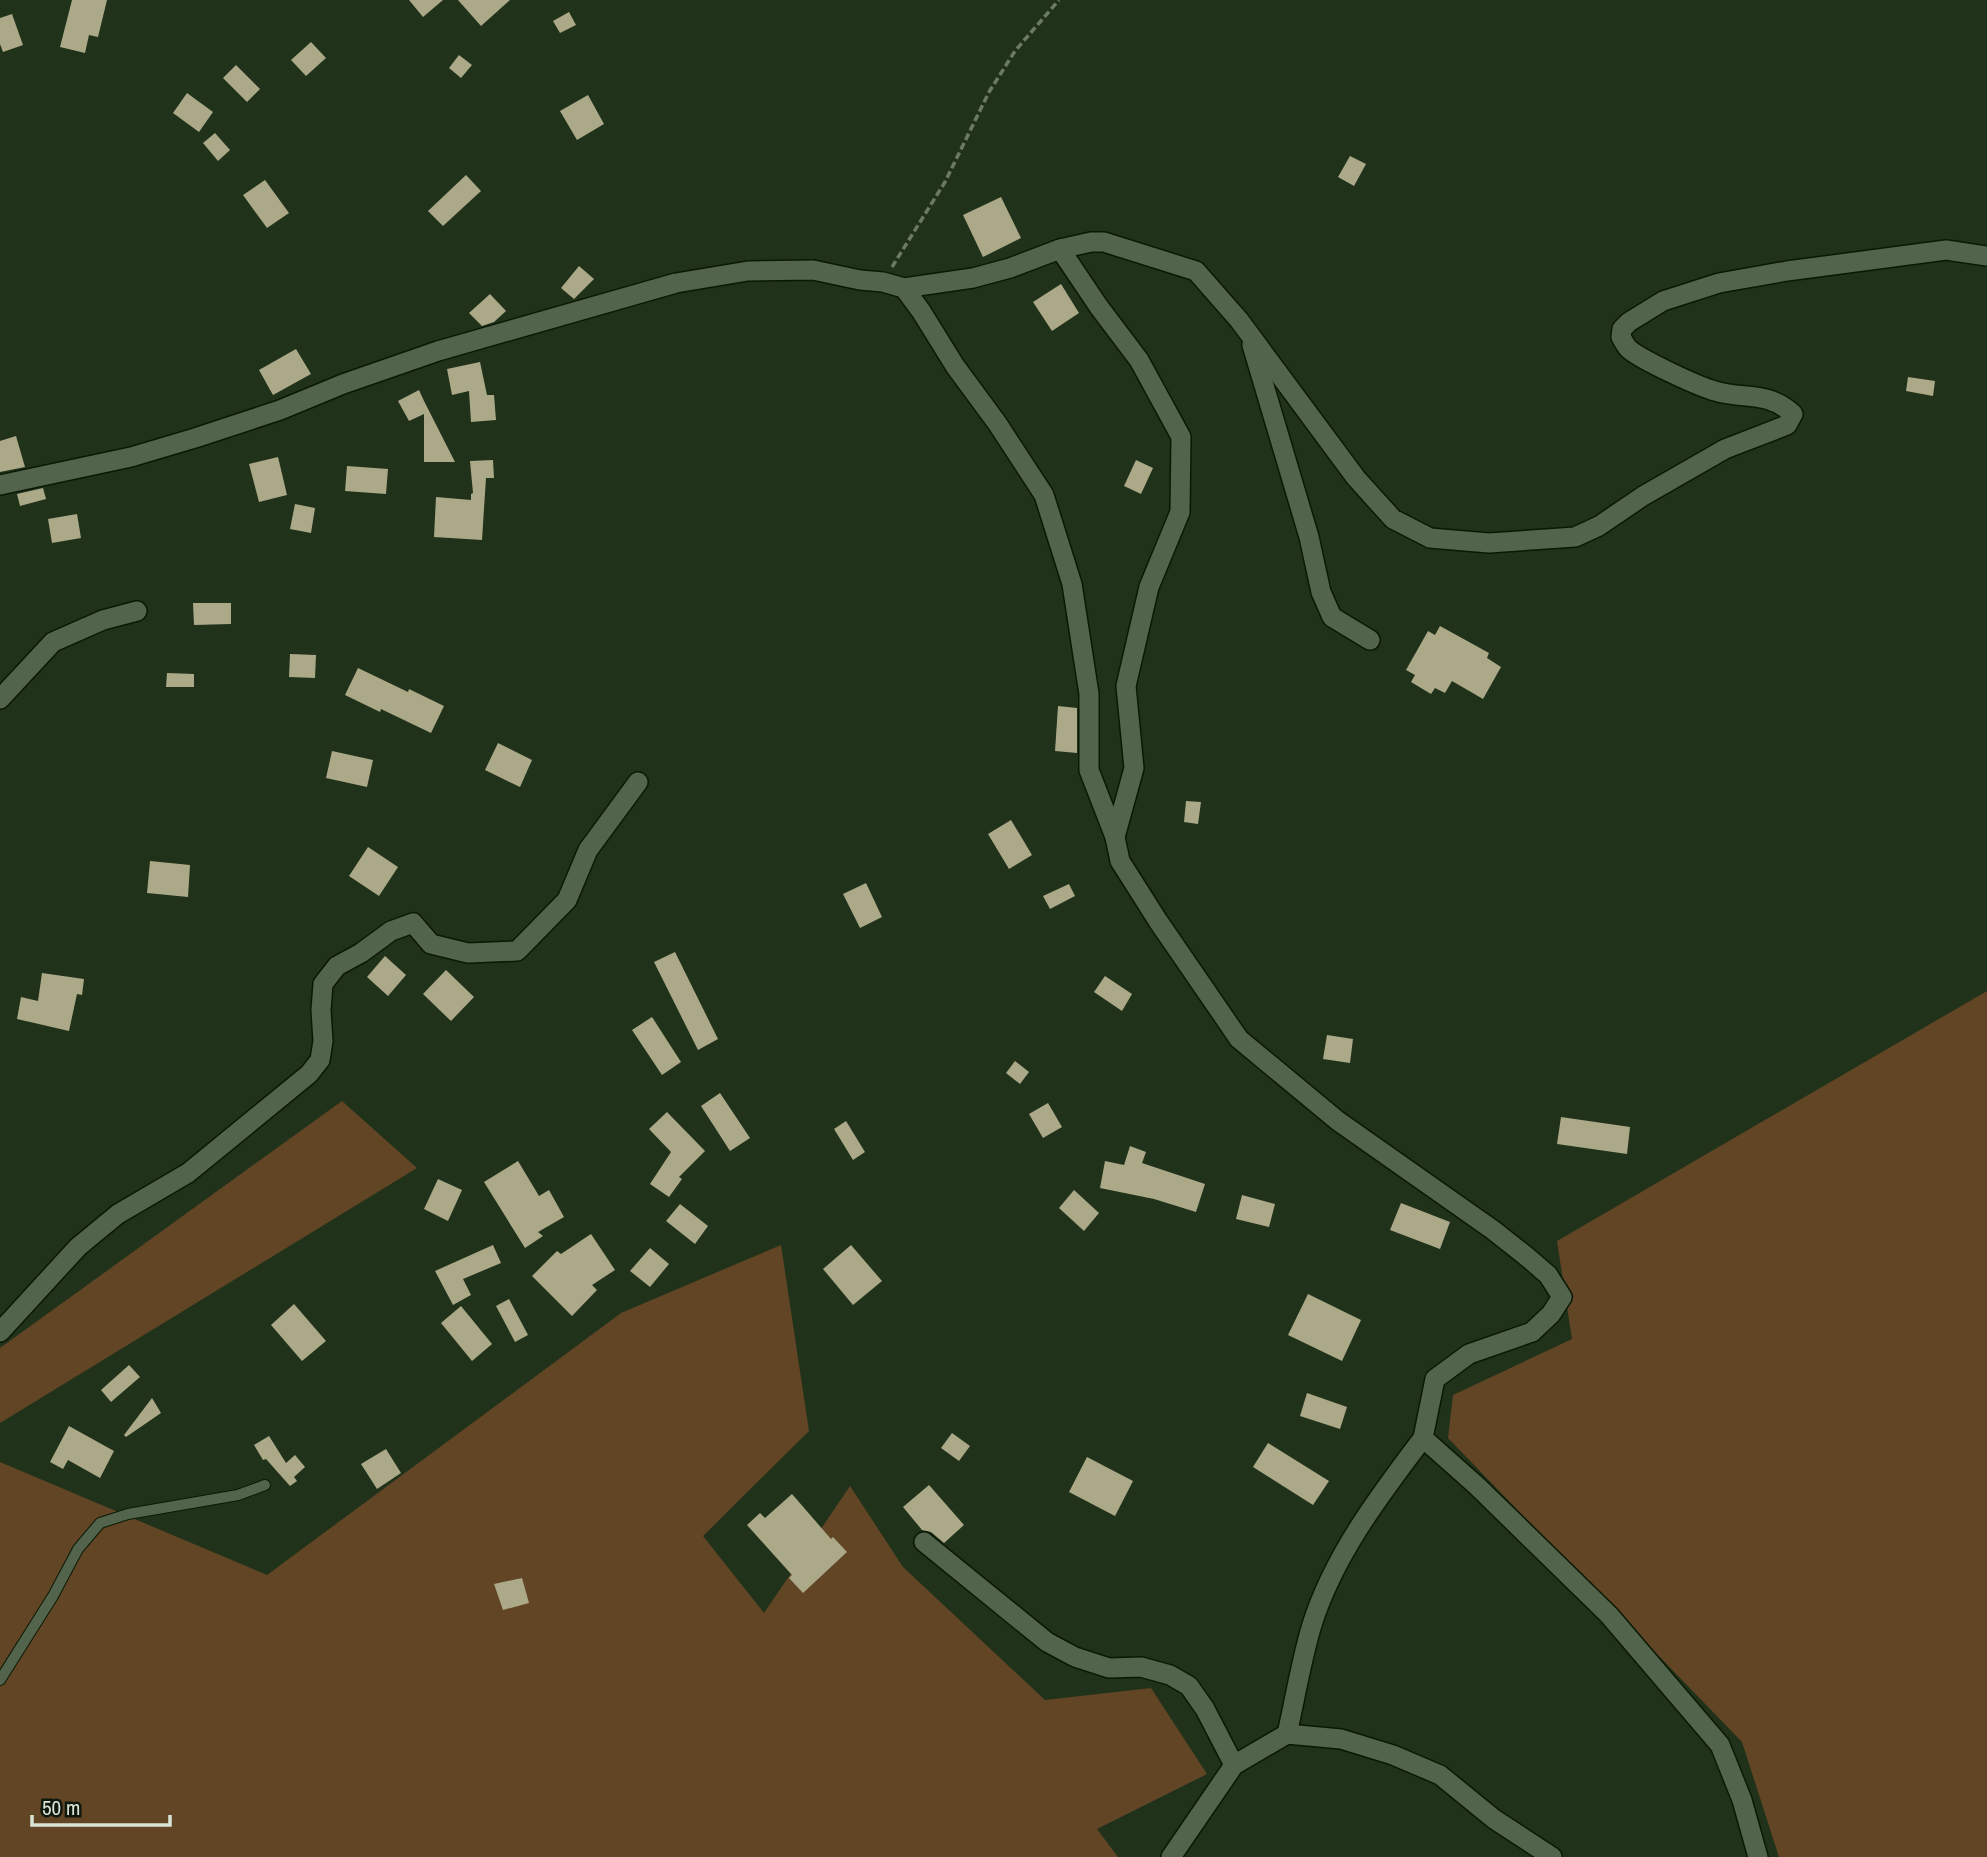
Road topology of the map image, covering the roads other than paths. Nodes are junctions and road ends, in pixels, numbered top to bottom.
1 (1060, 248) junction
2 (1987, 256) edge
3 (904, 288) junction
4 (1247, 331) junction
5 (0, 485) edge
6 (136, 611) dead end
7 (1370, 640) dead end
8 (0, 699) edge
9 (638, 782) dead end
10 (1115, 837) junction
11 (0, 1332) edge
12 (1423, 1438) junction
13 (265, 1485) dead end
14 (924, 1542) dead end
15 (0, 1680) edge
16 (1287, 1734) junction
17 (1234, 1765) junction
18 (1171, 1857) edge
19 (1552, 1857) edge
20 (1758, 1857) edge

1 - 3 street
1 - 4 street
1 - 10 street
2 - 4 street
3 - 5 street
3 - 10 street
4 - 7 street
6 - 8 street
9 - 11 street
10 - 12 street
12 - 16 street
12 - 20 street
13 - 15 lane
14 - 17 street
16 - 17 street
16 - 19 street
17 - 18 street

